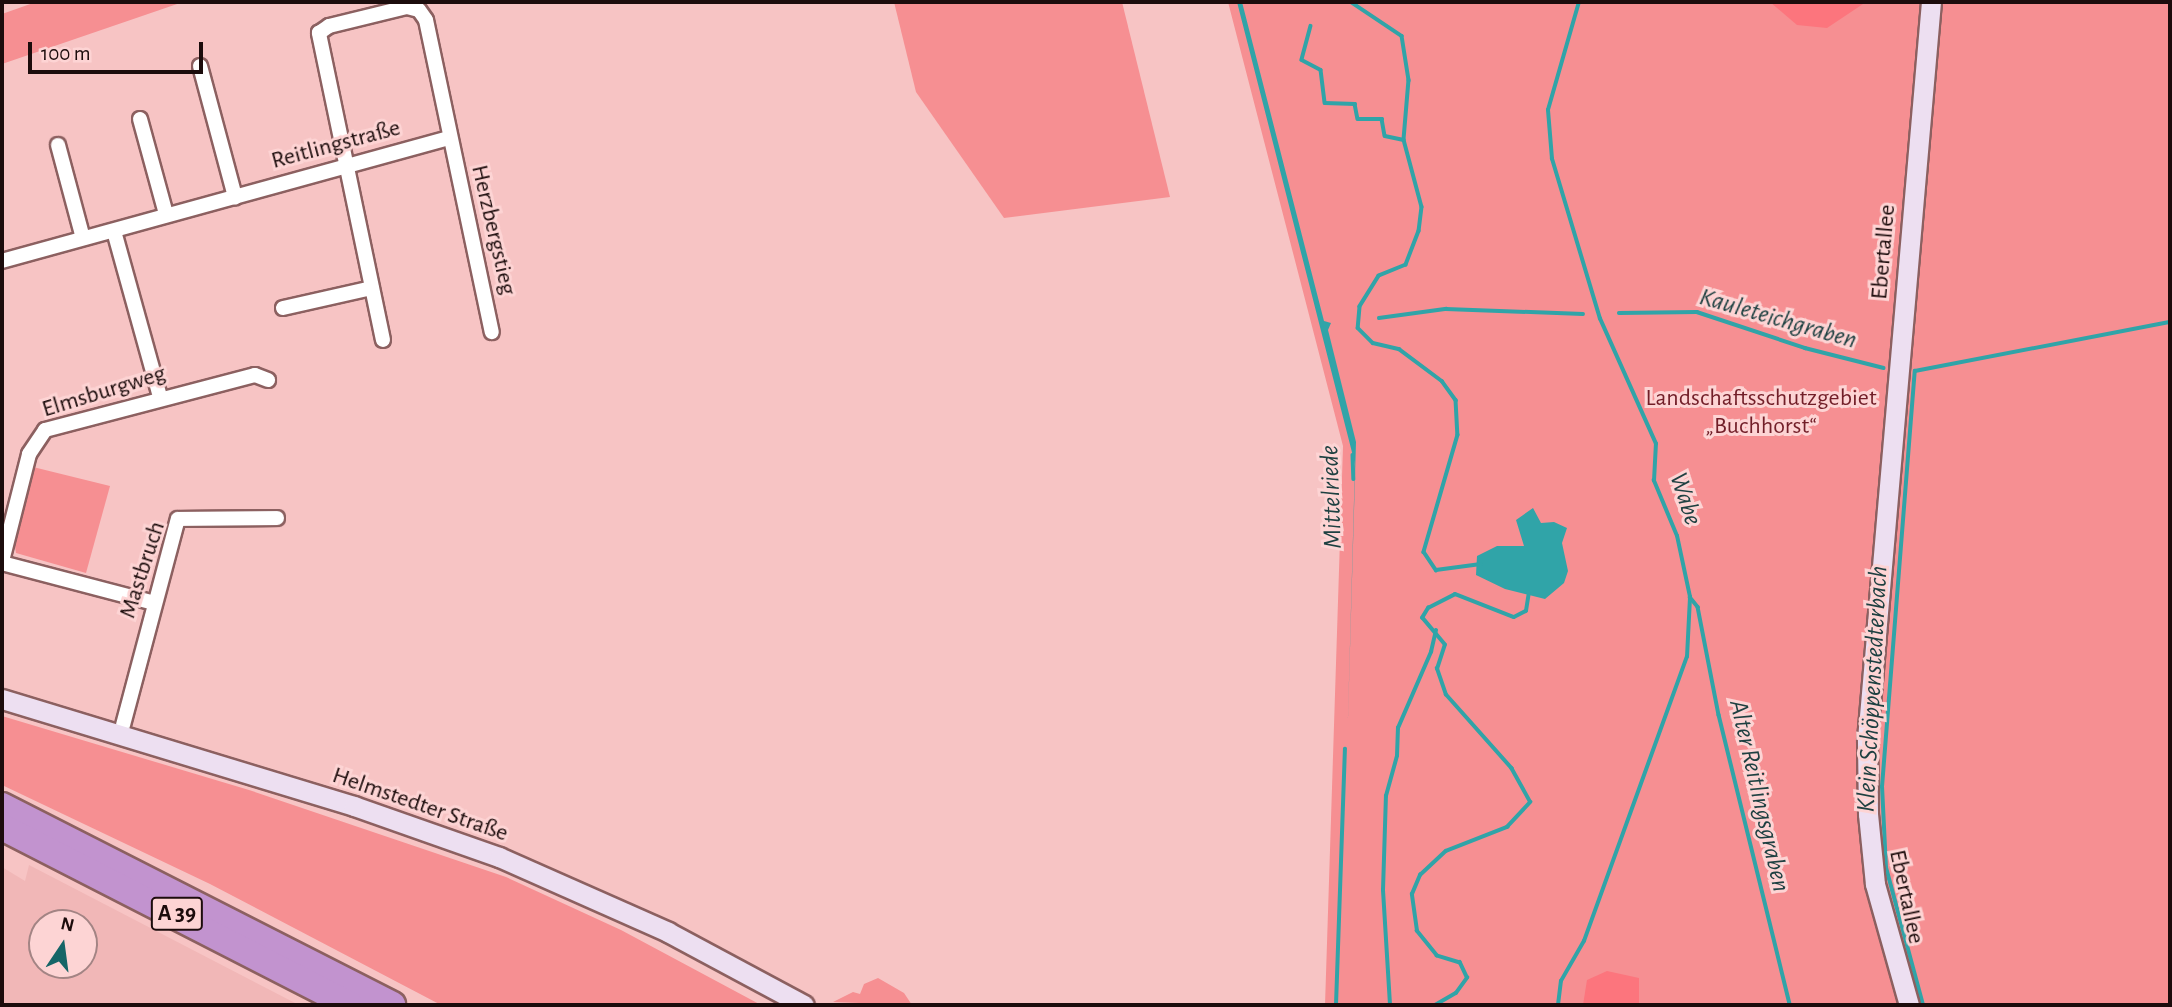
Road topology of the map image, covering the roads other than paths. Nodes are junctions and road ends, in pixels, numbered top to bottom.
1 (1931, 2) edge
2 (200, 66) dead end
3 (140, 119) dead end
4 (449, 138) junction
5 (58, 145) dead end
6 (344, 166) junction
7 (235, 197) junction
8 (166, 215) junction
9 (114, 231) junction
10 (83, 238) junction
11 (2, 261) edge
12 (372, 288) junction
13 (283, 308) dead end
14 (492, 332) dead end
15 (383, 340) dead end
16 (268, 380) dead end
17 (160, 397) junction
18 (276, 518) dead end
19 (2, 562) edge
20 (154, 603) junction
21 (2, 699) edge
22 (123, 725) dead end
23 (2, 806) edge
24 (2, 827) edge
25 (350, 1005) edge
26 (392, 1005) edge
27 (804, 1005) edge
28 (1909, 1005) edge

1 - 28 main road, Ebertallee
2 - 7 street
3 - 8 street
4 - 6 street, Reitlingstraße
4 - 6 street, Herzbergstieg
4 - 14 street, Herzbergstieg
5 - 10 street
6 - 7 street, Reitlingstraße
6 - 12 street
7 - 8 street, Reitlingstraße
8 - 9 street, Reitlingstraße
9 - 10 street, Reitlingstraße
9 - 17 street
10 - 11 street, Reitlingstraße
12 - 13 street
12 - 15 street
16 - 17 street, Elmsburgweg
17 - 19 street, Elmsburgweg
18 - 20 street, Mastbruch
19 - 20 street
20 - 22 street, Mastbruch
21 - 27 main road, Helmstedter Straße
23 - 26 highway, A 39
24 - 25 highway, A 39

